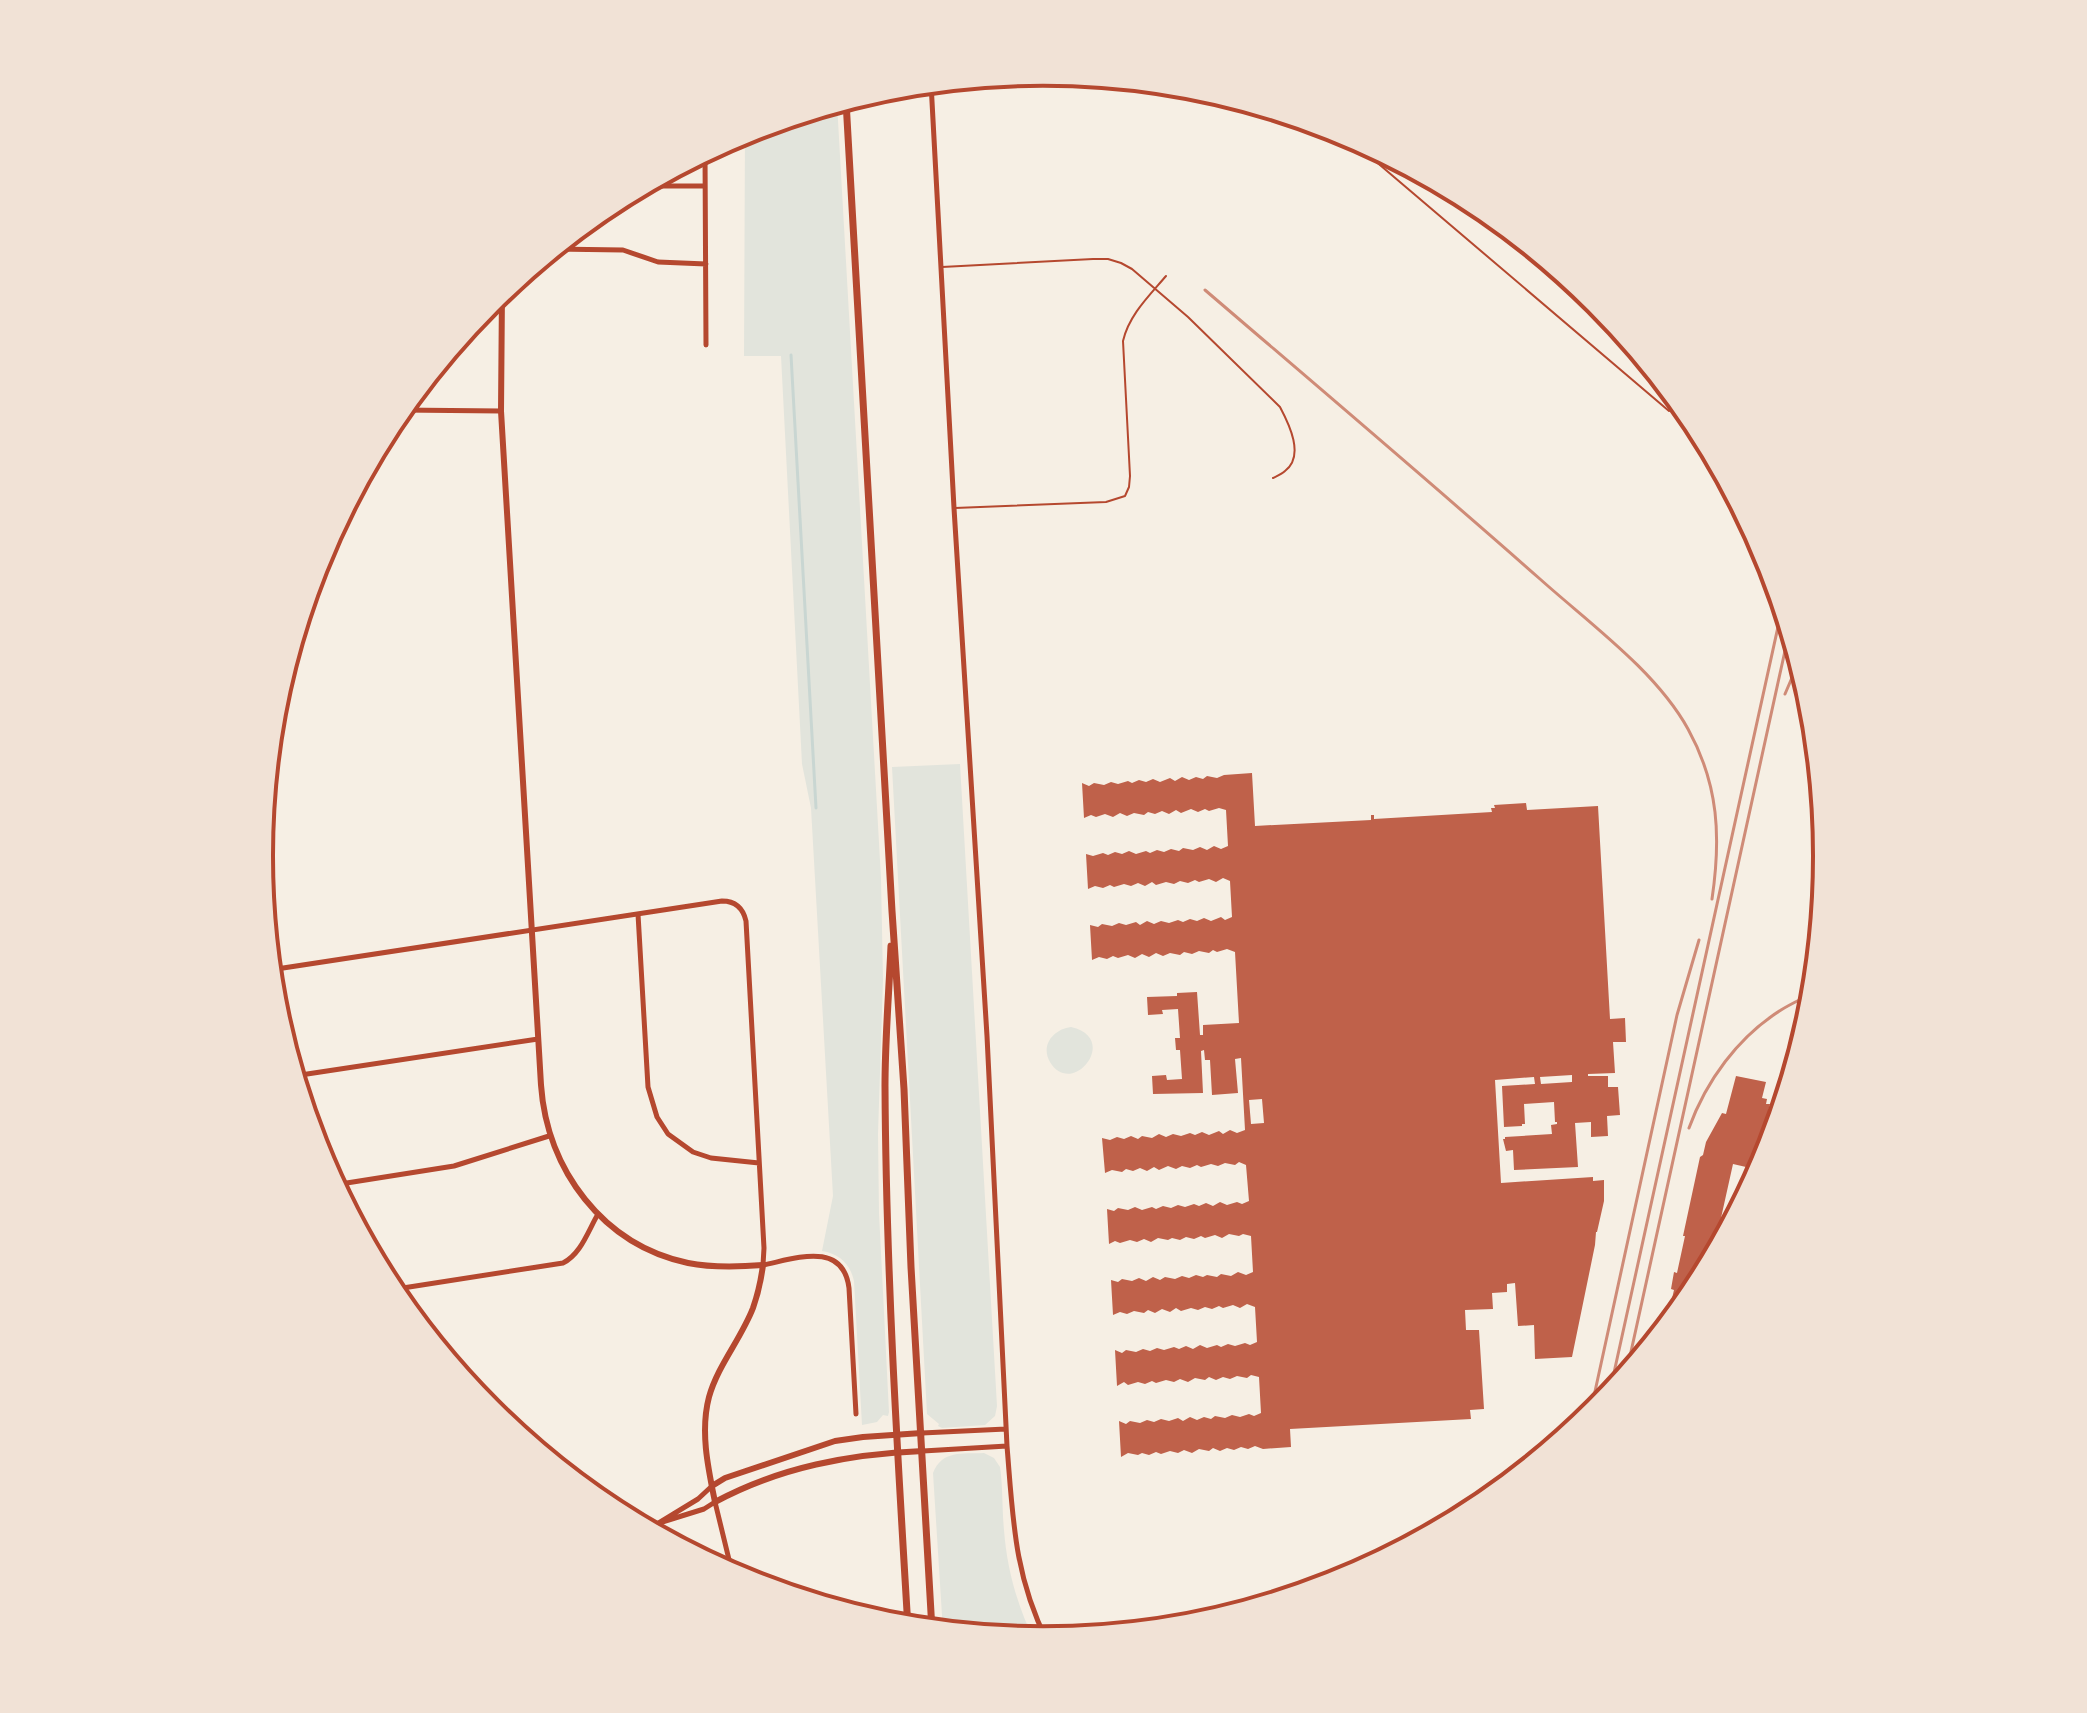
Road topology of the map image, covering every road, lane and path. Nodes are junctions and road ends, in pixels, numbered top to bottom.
1 (932, 95) edge
2 (847, 111) edge
3 (1376, 161) edge
4 (705, 164) edge
5 (664, 186) edge
6 (705, 186) junction
7 (569, 249) edge
8 (706, 264) junction
9 (941, 268) junction
10 (1166, 276) dead end
11 (1155, 289) junction
12 (502, 309) edge
13 (706, 345) dead end
14 (416, 410) edge
15 (501, 411) junction
16 (1669, 411) dead end
17 (1273, 478) dead end
18 (954, 508) junction
19 (892, 911) junction
20 (638, 914) junction
21 (532, 930) junction
22 (282, 968) edge
23 (538, 1039) junction
24 (305, 1074) edge
25 (549, 1136) junction
26 (759, 1163) junction
27 (346, 1183) edge
28 (598, 1214) junction
29 (763, 1265) junction
30 (405, 1288) edge
31 (856, 1414) dead end
32 (1006, 1429) junction
33 (922, 1433) junction
34 (896, 1435) junction
35 (1007, 1446) junction
36 (923, 1451) junction
37 (897, 1452) junction
38 (712, 1486) junction
39 (715, 1502) junction
40 (659, 1523) joint
41 (729, 1559) edge
42 (907, 1614) edge
43 (931, 1618) edge
44 (1041, 1627) edge

1 - 9 street
2 - 19 main road
3 - 16 lane
4 - 6 street
5 - 6 street
6 - 8 street
7 - 8 street
8 - 13 street
9 - 11 lane
9 - 18 street
10 - 11 lane
11 - 17 lane
11 - 18 lane
12 - 15 street
14 - 15 street
15 - 21 street
18 - 32 street
19 - 33 main road
19 - 34 main road
20 - 21 street
20 - 26 street
20 - 26 street
21 - 22 street
21 - 23 street
23 - 24 street
23 - 25 street
25 - 27 street
25 - 28 street
26 - 29 street
28 - 29 street
28 - 30 street
29 - 31 street
29 - 38 street
32 - 33 street
32 - 35 street
33 - 34 street
33 - 36 main road
34 - 37 main road
34 - 38 street
35 - 36 street
35 - 44 street
36 - 37 street
36 - 43 main road
37 - 39 street
37 - 42 main road
38 - 39 street
38 - 40 street
39 - 40 street
39 - 41 street

